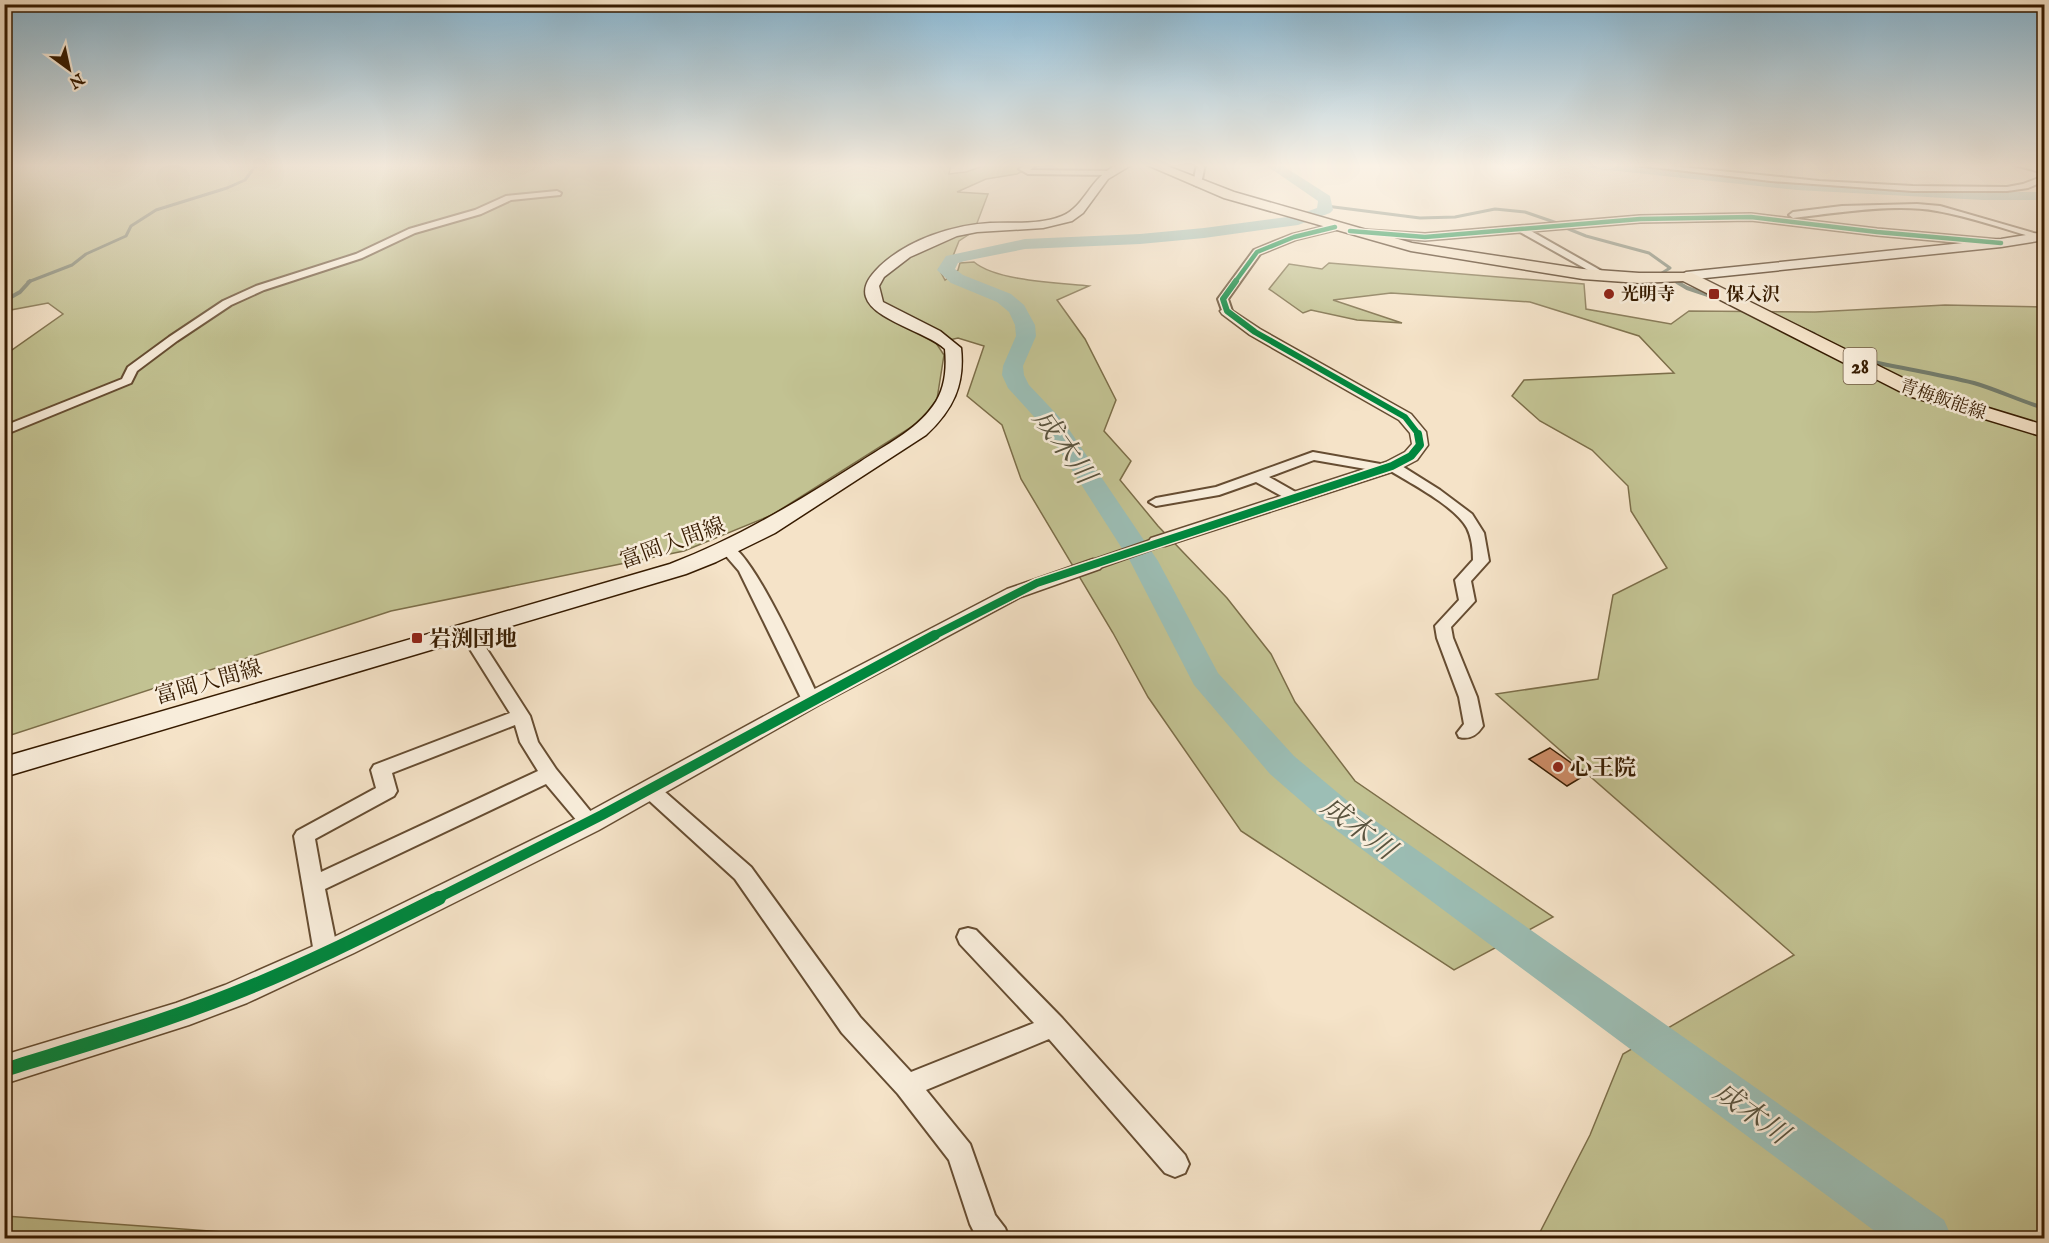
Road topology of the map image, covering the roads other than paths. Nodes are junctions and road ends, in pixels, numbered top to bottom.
1 (443, 222) edge
2 (1046, 222) edge
3 (1319, 222) edge
4 (1604, 222) edge
5 (1793, 222) edge
6 (1991, 222) edge
7 (1338, 228) junction
8 (1521, 229) junction
9 (2042, 236) edge
10 (2001, 243) junction
11 (1604, 276) junction
12 (1686, 276) junction
13 (1227, 311) joint
14 (4, 431) edge
15 (2044, 431) edge
16 (1388, 467) junction
17 (1258, 477) junction
18 (1294, 497) junction
19 (1156, 502) dead end
20 (1158, 542) joint
21 (728, 549) junction
22 (1094, 565) joint
23 (466, 630) junction
24 (811, 700) junction
25 (521, 716) junction
26 (1466, 733) dead end
27 (4, 767) edge
28 (549, 774) junction
29 (650, 790) junction
30 (590, 823) junction
31 (313, 885) junction
32 (968, 937) dead end
33 (326, 953) junction
34 (1053, 1026) junction
35 (4, 1070) edge
36 (907, 1086) junction
37 (1175, 1164) dead end
38 (995, 1239) edge

1 - 14 street
2 - 21 main road, 富岡入間線
3 - 7 main road, 28
4 - 8 street
5 - 10 street
6 - 9 street
7 - 8 street
7 - 11 main road, 28
7 - 13 street
8 - 11 street
9 - 10 main road
10 - 12 main road
11 - 12 main road, 28
12 - 15 main road, 青梅飯能線 / 28
13 - 16 street
16 - 17 street
16 - 18 street
16 - 26 street
17 - 18 street
17 - 19 street
18 - 20 street
20 - 22 street
21 - 23 main road, 富岡入間線
21 - 24 street
22 - 24 street
23 - 25 street
23 - 27 main road, 富岡入間線
24 - 29 street
25 - 28 street
25 - 31 street
28 - 30 street
28 - 31 street
29 - 30 street
29 - 36 street
30 - 33 street
31 - 33 street
32 - 34 street
33 - 35 street
34 - 36 street
34 - 37 street
36 - 38 street

